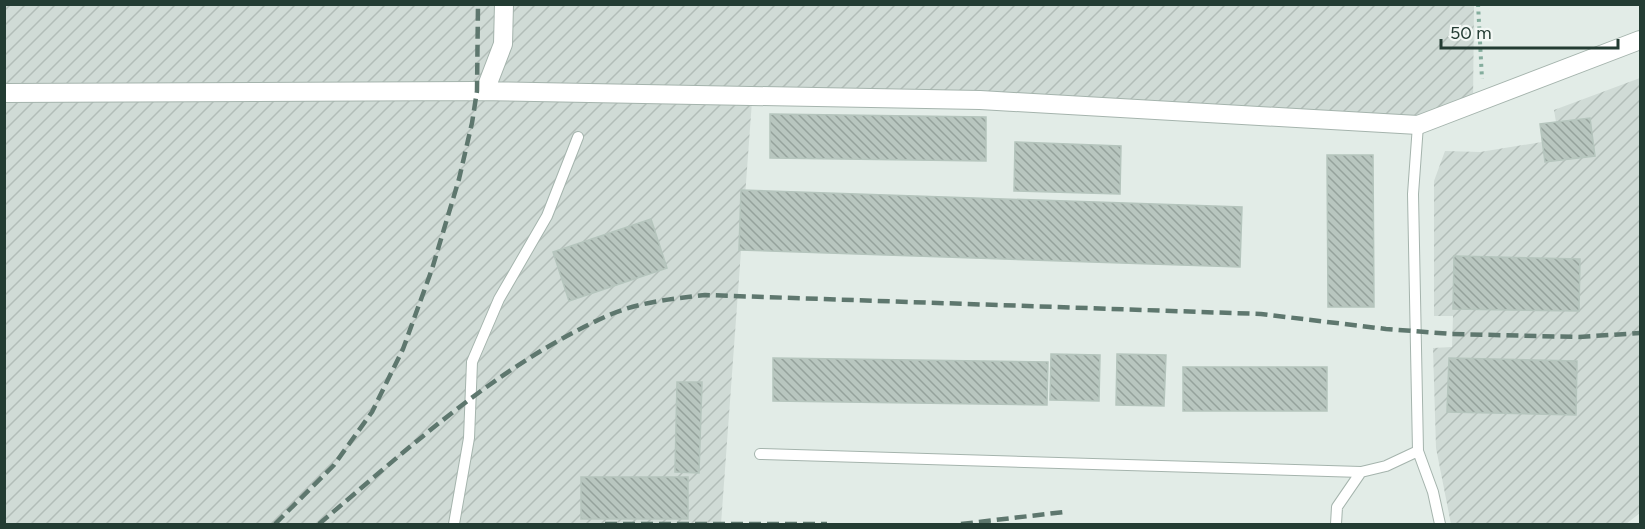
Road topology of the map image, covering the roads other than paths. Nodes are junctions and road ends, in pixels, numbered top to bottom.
1 (504, 4) edge
2 (1641, 40) edge
3 (485, 92) junction
4 (4, 93) edge
5 (1418, 124) junction
6 (578, 137) dead end
7 (1418, 451) junction
8 (760, 454) dead end
9 (1361, 472) junction
10 (454, 525) edge
11 (1336, 525) edge
12 (1440, 525) edge

1 - 3 street
2 - 5 street
3 - 4 street
3 - 5 street
5 - 7 lane
6 - 10 lane
7 - 9 lane
7 - 12 lane
8 - 9 lane
9 - 11 lane

